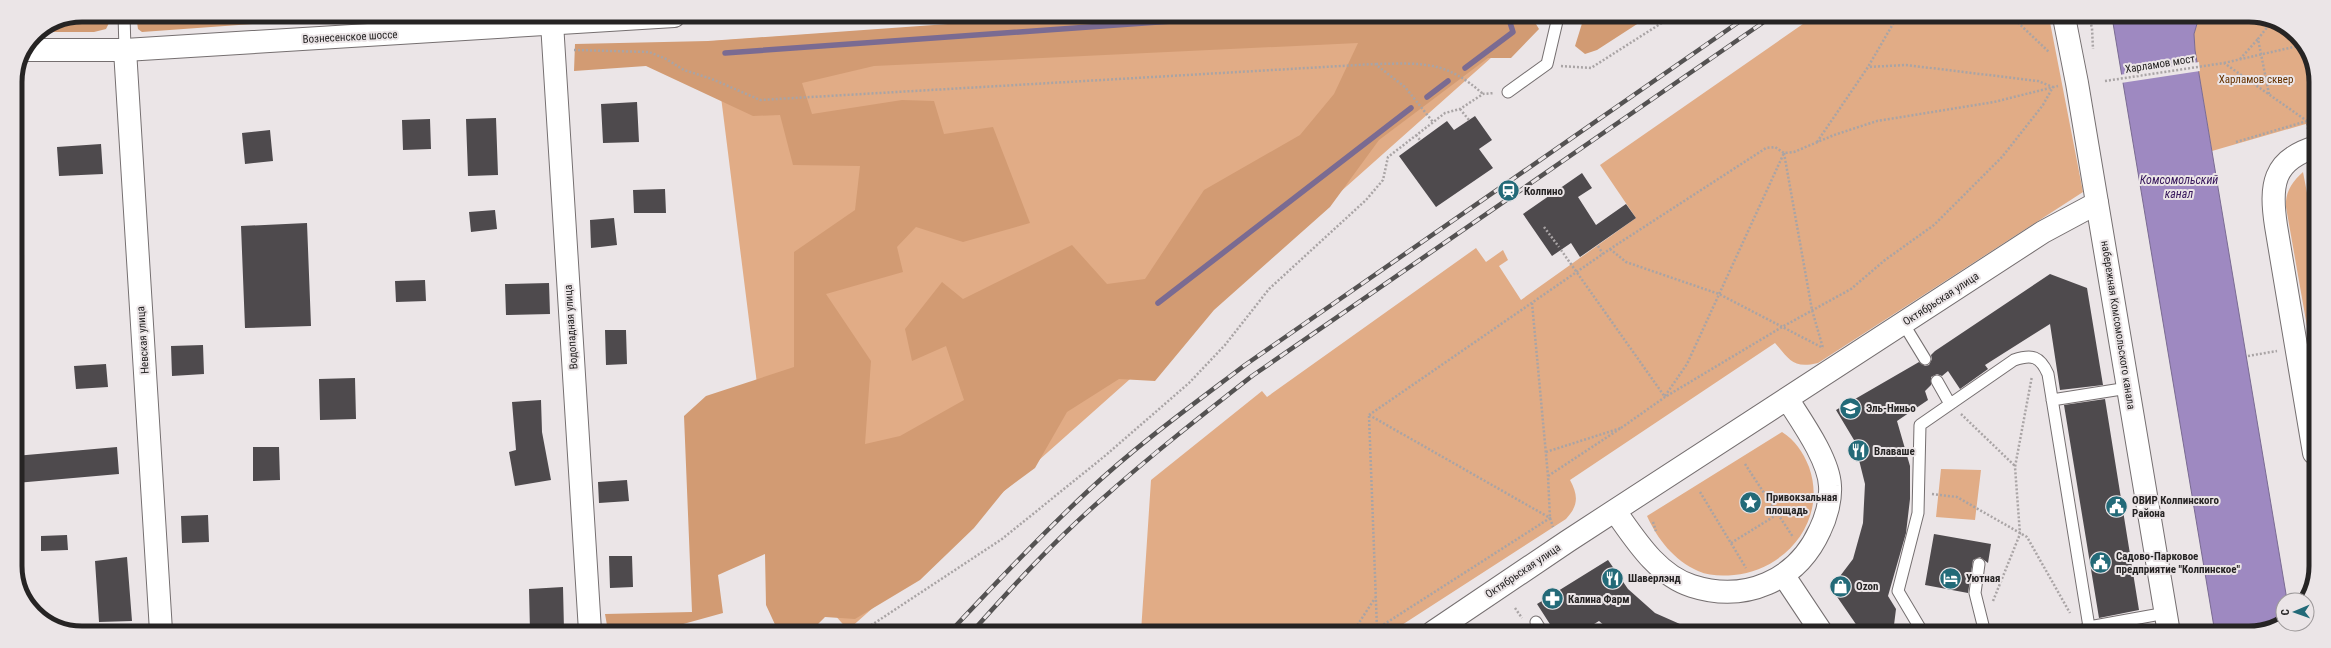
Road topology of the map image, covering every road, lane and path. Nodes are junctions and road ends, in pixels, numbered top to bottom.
1 (124, 22) edge
2 (569, 22) edge
3 (1557, 22) edge
4 (1663, 22) edge
5 (1895, 22) edge
6 (2017, 22) edge
7 (2065, 22) edge
8 (2090, 22) edge
9 (552, 23) junction
10 (2268, 26) edge
11 (2258, 39) junction
12 (2296, 45) edge
13 (32, 50) edge
14 (125, 50) junction
15 (572, 50) dead end
16 (2093, 54) dead end
17 (2261, 54) junction
18 (2054, 56) dead end
19 (2240, 60) junction
20 (2224, 63) junction
21 (1376, 64) junction
22 (1547, 64) junction
23 (1868, 67) junction
24 (2057, 79) dead end
25 (2105, 81) dead end
26 (2053, 87) junction
27 (1508, 92) joint
28 (1483, 94) junction
29 (2269, 95) junction
30 (1460, 109) junction
31 (1469, 120) dead end
32 (2307, 121) junction
33 (1433, 122) junction
34 (2309, 128) edge
35 (1416, 135) junction
36 (1420, 140) dead end
37 (2236, 142) dead end
38 (2309, 142) edge
39 (1816, 143) junction
40 (1784, 153) junction
41 (2097, 203) junction
42 (1544, 227) dead end
43 (1598, 246) dead end
44 (1559, 247) dead end
45 (1610, 248) junction
46 (1561, 250) dead end
47 (1603, 254) junction
48 (1577, 271) junction
49 (1719, 294) junction
50 (1532, 302) junction
51 (1812, 310) junction
52 (1903, 323) junction
53 (1782, 327) junction
54 (1823, 348) junction
55 (2271, 352) dead end
56 (1826, 353) dead end
57 (2248, 356) dead end
58 (2036, 358) junction
59 (1925, 359) dead end
60 (1937, 381) dead end
61 (2128, 388) junction
62 (1665, 397) junction
63 (1788, 400) junction
64 (2052, 400) junction
65 (1950, 404) junction
66 (2309, 414) edge
67 (1369, 415) junction
68 (1622, 428) junction
69 (1546, 452) junction
70 (1745, 464) dead end
71 (2015, 467) junction
72 (1548, 476) junction
73 (1700, 492) dead end
74 (1920, 493) junction
75 (1614, 511) junction
76 (1778, 514) junction
77 (1550, 518) junction
78 (1653, 522) dead end
79 (1554, 530) dead end
80 (1659, 534) dead end
81 (2020, 534) junction
82 (1798, 537) dead end
83 (1731, 543) junction
84 (1979, 564) dead end
85 (1745, 572) dead end
86 (1784, 576) junction
87 (1376, 597) junction
88 (1536, 622) dead end
89 (2168, 623) edge
90 (161, 626) edge
91 (590, 626) edge
92 (870, 626) edge
93 (1357, 626) edge
94 (1377, 626) edge
95 (1382, 626) edge
96 (1442, 626) edge
97 (1538, 626) edge
98 (1817, 626) edge
99 (1919, 626) edge
100 (1983, 626) edge
101 (1985, 626) edge
102 (2081, 626) edge
103 (2083, 626) edge
104 (2136, 626) edge

1 - 14 lane
2 - 9 street, Вознесенское шоссе
3 - 22 lane
4 - 22 path
5 - 23 path
6 - 18 path
7 - 41 street, набережная Комсомольского канала
8 - 16 path
9 - 14 street, Вознесенское шоссе
9 - 91 street, Водопадная улица
10 - 11 path
11 - 17 path
11 - 19 path
12 - 17 path, Харламов мост
13 - 14 street, Вознесенское шоссе
14 - 90 street, Невская улица
15 - 21 path
17 - 19 path, Харламов мост
17 - 29 path
19 - 20 path, Харламов мост
20 - 25 path, Харламов мост
20 - 29 path
21 - 28 path
21 - 33 path
22 - 27 lane
23 - 26 path
23 - 39 path
24 - 26 path
26 - 39 path
26 - 51 path
27 - 28 path
28 - 30 path
29 - 32 path
30 - 31 path
30 - 33 path
32 - 34 path
32 - 37 path
33 - 35 path
35 - 36 path
35 - 92 path
38 - 66 street
39 - 40 path
40 - 45 path
40 - 49 path
40 - 51 path
41 - 52 street, Октябрьская улица
41 - 61 street, набережная Комсомольского канала
42 - 44 path
43 - 47 path
45 - 47 path
45 - 49 path
46 - 48 path
47 - 48 path
48 - 50 path
48 - 62 path
49 - 53 path
49 - 62 path
50 - 67 path
50 - 69 path
51 - 53 path
51 - 54 path
52 - 59 lane
52 - 63 street, Октябрьская улица
53 - 54 path
53 - 62 path
54 - 56 path
55 - 57 path
58 - 64 lane
58 - 65 lane
58 - 71 path
60 - 65 lane
61 - 64 lane
61 - 89 street, набережная Комсомольского канала
62 - 68 path
63 - 75 street
63 - 86 street
64 - 103 lane
65 - 71 path
65 - 74 lane
67 - 77 path
67 - 87 path
68 - 69 path
68 - 72 path
69 - 72 path
70 - 76 path
71 - 81 path
72 - 77 path
73 - 83 path
74 - 81 path
74 - 99 lane
75 - 86 street
75 - 96 street, Октябрьская улица
76 - 82 path
76 - 83 path
77 - 79 path
77 - 95 path
78 - 80 path
81 - 101 path
81 - 102 path
83 - 85 path
84 - 100 lane
86 - 98 street
87 - 93 path
87 - 94 path
88 - 97 lane
89 - 104 lane

